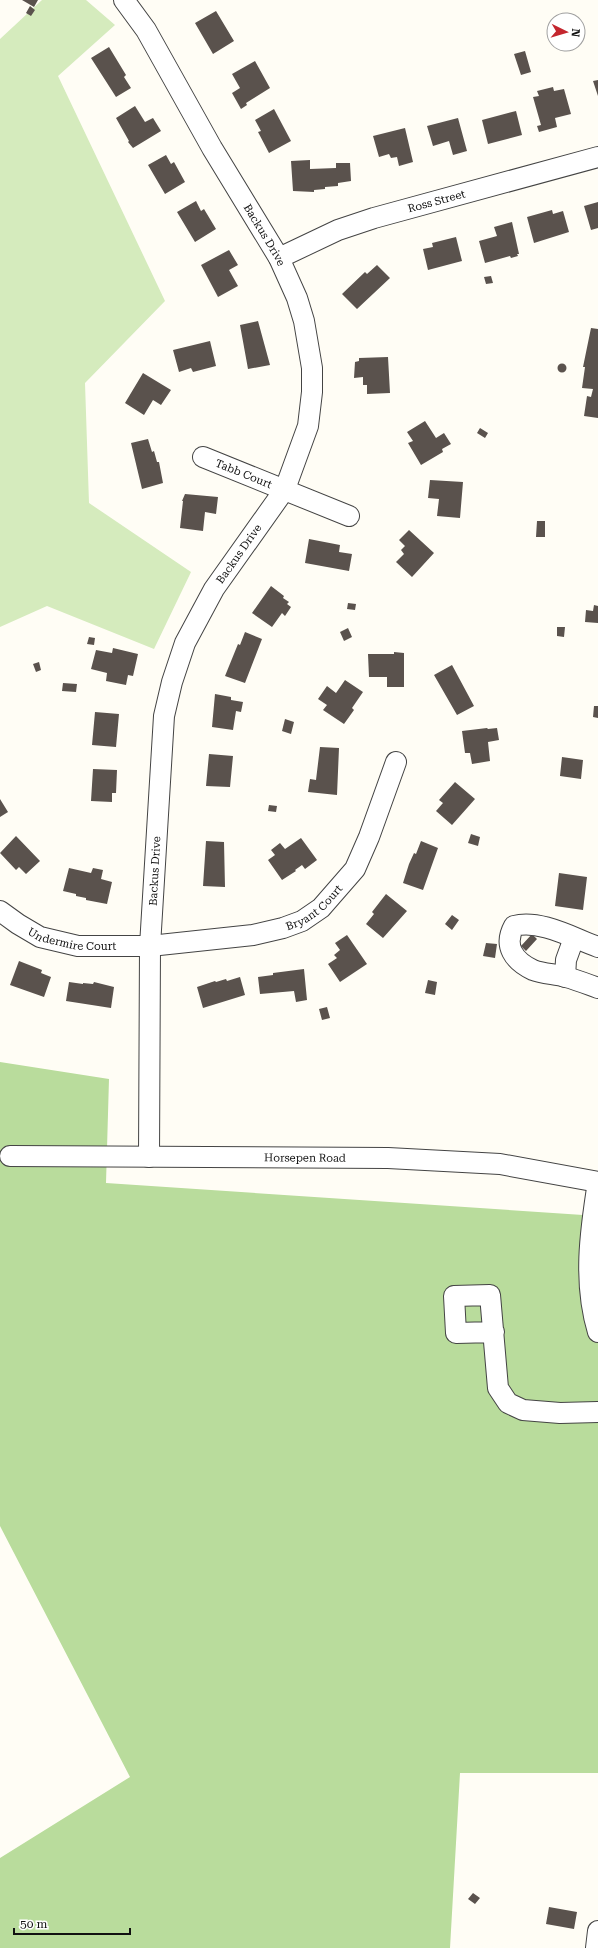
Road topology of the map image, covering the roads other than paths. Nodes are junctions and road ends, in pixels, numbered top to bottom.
1 (124, 0) edge
2 (598, 157) edge
3 (279, 258) junction
4 (203, 457) dead end
5 (285, 489) junction
6 (350, 516) dead end
7 (396, 762) dead end
8 (0, 911) edge
9 (574, 938) junction
10 (150, 946) junction
11 (598, 947) edge
12 (565, 977) junction
13 (598, 988) edge
14 (10, 1156) dead end
15 (149, 1157) junction
16 (598, 1182) edge
17 (594, 1299) edge
18 (494, 1332) dead end
19 (598, 1332) edge
20 (598, 1412) edge
21 (598, 1931) edge
22 (596, 1948) edge

1 - 3 street, Backus Drive
2 - 3 street, Ross Street
3 - 5 street, Backus Drive
4 - 5 street, Tabb Court
5 - 6 street, Tabb Court
5 - 10 street, Backus Drive
7 - 10 street, Bryant Court
8 - 10 street, Undermire Court
9 - 11 street
9 - 12 street
9 - 12 street
10 - 15 street, Backus Drive
12 - 13 street
14 - 15 street, Horsepen Road
15 - 16 street, Horsepen Road
16 - 17 street
17 - 19 street
18 - 20 street
21 - 22 street

